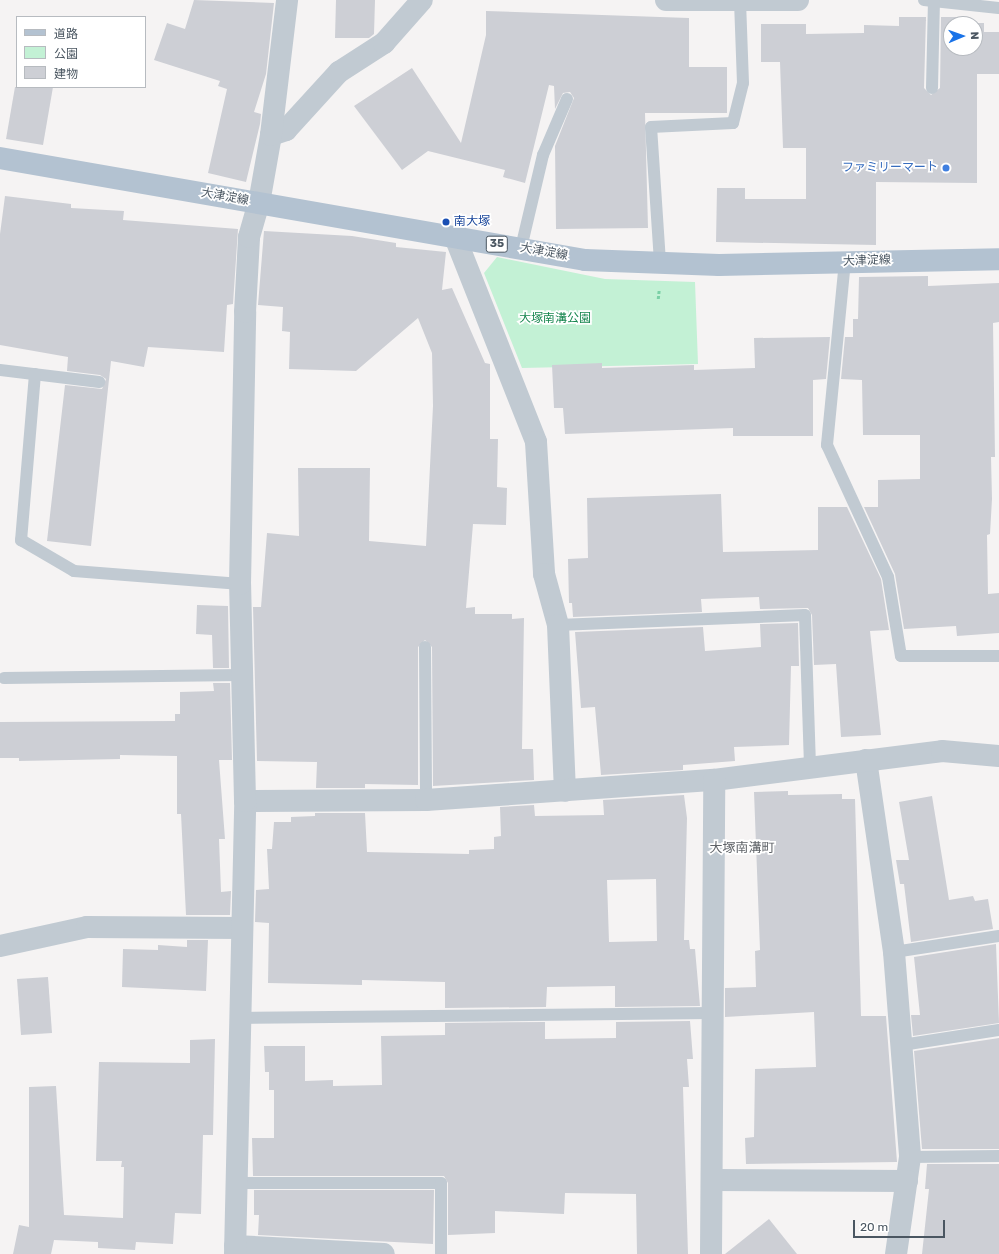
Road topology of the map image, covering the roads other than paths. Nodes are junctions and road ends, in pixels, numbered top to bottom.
1 (287, 0) edge
2 (422, 0) edge
3 (666, 0) edge
4 (740, 0) edge
5 (798, 0) edge
6 (929, 1) edge
7 (999, 8) edge
8 (932, 88) dead end
9 (567, 100) dead end
10 (271, 135) junction
11 (0, 158) edge
12 (259, 203) junction
13 (455, 237) junction
14 (522, 248) junction
15 (999, 259) edge
16 (845, 261) junction
17 (660, 262) junction
18 (0, 370) edge
19 (35, 374) junction
20 (99, 382) dead end
21 (240, 584) junction
22 (558, 625) junction
23 (425, 647) dead end
24 (999, 656) edge
25 (241, 675) junction
26 (4, 678) dead end
27 (999, 756) edge
28 (866, 760) junction
29 (810, 768) junction
30 (714, 780) junction
31 (565, 791) junction
32 (245, 800) junction
33 (426, 800) junction
34 (241, 928) junction
35 (999, 936) edge
36 (0, 946) edge
37 (894, 952) junction
38 (712, 1013) junction
39 (240, 1018) junction
40 (999, 1030) edge
41 (902, 1045) junction
42 (999, 1156) edge
43 (910, 1157) junction
44 (714, 1180) junction
45 (907, 1181) junction
46 (236, 1183) junction
47 (235, 1250) edge
48 (384, 1254) edge
49 (442, 1254) edge
50 (711, 1254) edge
51 (896, 1254) edge

1 - 10 street
2 - 10 street
3 - 4 street
4 - 5 street
4 - 17 lane
6 - 7 lane
6 - 8 lane
9 - 14 lane
10 - 12 street
11 - 12 main road, 大津淀線 / 35
12 - 13 main road, 大津淀線 / 35
12 - 21 street
13 - 14 main road, 大津淀線 / 35
13 - 22 street
14 - 17 main road, 大津淀線 / 35
15 - 16 main road, 大津淀線 / 35
16 - 17 main road, 大津淀線 / 35
16 - 24 lane
18 - 19 lane
19 - 20 lane
19 - 21 lane
21 - 25 street
22 - 29 lane
22 - 31 street
23 - 33 lane
25 - 26 lane
25 - 32 street
27 - 28 street
28 - 29 street
28 - 37 street
29 - 30 street
30 - 31 street
30 - 38 street
31 - 33 street
32 - 33 street
32 - 34 street
34 - 36 street
34 - 39 street
35 - 37 lane
37 - 41 street
38 - 39 lane
38 - 44 street
39 - 46 street
40 - 41 lane
41 - 43 street
42 - 43 lane
43 - 45 street
44 - 45 street
44 - 50 street
45 - 51 street
46 - 47 street
46 - 49 lane
47 - 48 street

